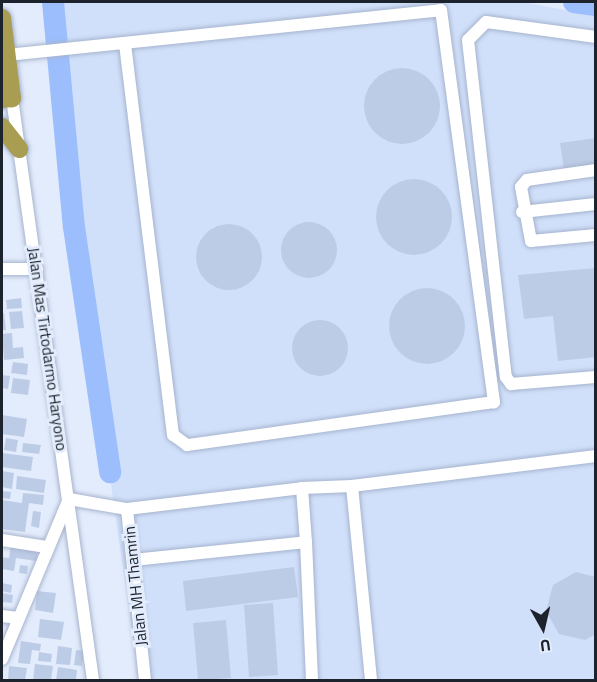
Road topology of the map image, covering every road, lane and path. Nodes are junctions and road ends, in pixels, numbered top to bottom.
1 (2, 18) edge
2 (596, 37) edge
3 (125, 45) junction
4 (6, 67) edge
5 (7, 98) edge
6 (2, 127) edge
7 (19, 149) junction
8 (596, 170) edge
9 (596, 204) edge
10 (522, 212) junction
11 (596, 235) edge
12 (2, 269) edge
13 (37, 269) junction
14 (596, 377) edge
15 (596, 456) edge
16 (352, 486) junction
17 (302, 489) junction
18 (69, 499) junction
19 (127, 509) junction
20 (2, 540) edge
21 (306, 542) junction
22 (46, 547) junction
23 (133, 560) junction
24 (2, 616) edge
25 (18, 618) junction
26 (2, 659) edge
27 (93, 681) edge
28 (145, 681) edge
29 (312, 681) edge
30 (371, 681) edge

1 - 4 highway, Jalan Mas Tirtodarmo Haryono
2 - 14 street
3 - 3 street
3 - 4 street
4 - 5 highway, Jalan Mas Tirtodarmo Haryono
5 - 7 street, Jalan Mas Tirtodarmo Haryono
6 - 7 highway
7 - 13 street, Jalan Mas Tirtodarmo Haryono
8 - 10 street
9 - 10 street
10 - 11 street
12 - 13 street
13 - 18 street, Jalan Mas Tirtodarmo Haryono
15 - 16 street
16 - 17 street
16 - 30 street
17 - 19 street
17 - 21 street
18 - 19 street, Jalan MH Thamrin
18 - 22 street
18 - 27 street, Jalan Mas Tirtodarmo Haryono
19 - 23 street, Jalan MH Thamrin
20 - 22 street
21 - 23 street
21 - 29 street
22 - 25 street
23 - 28 street, Jalan MH Thamrin
24 - 25 street
25 - 26 street

